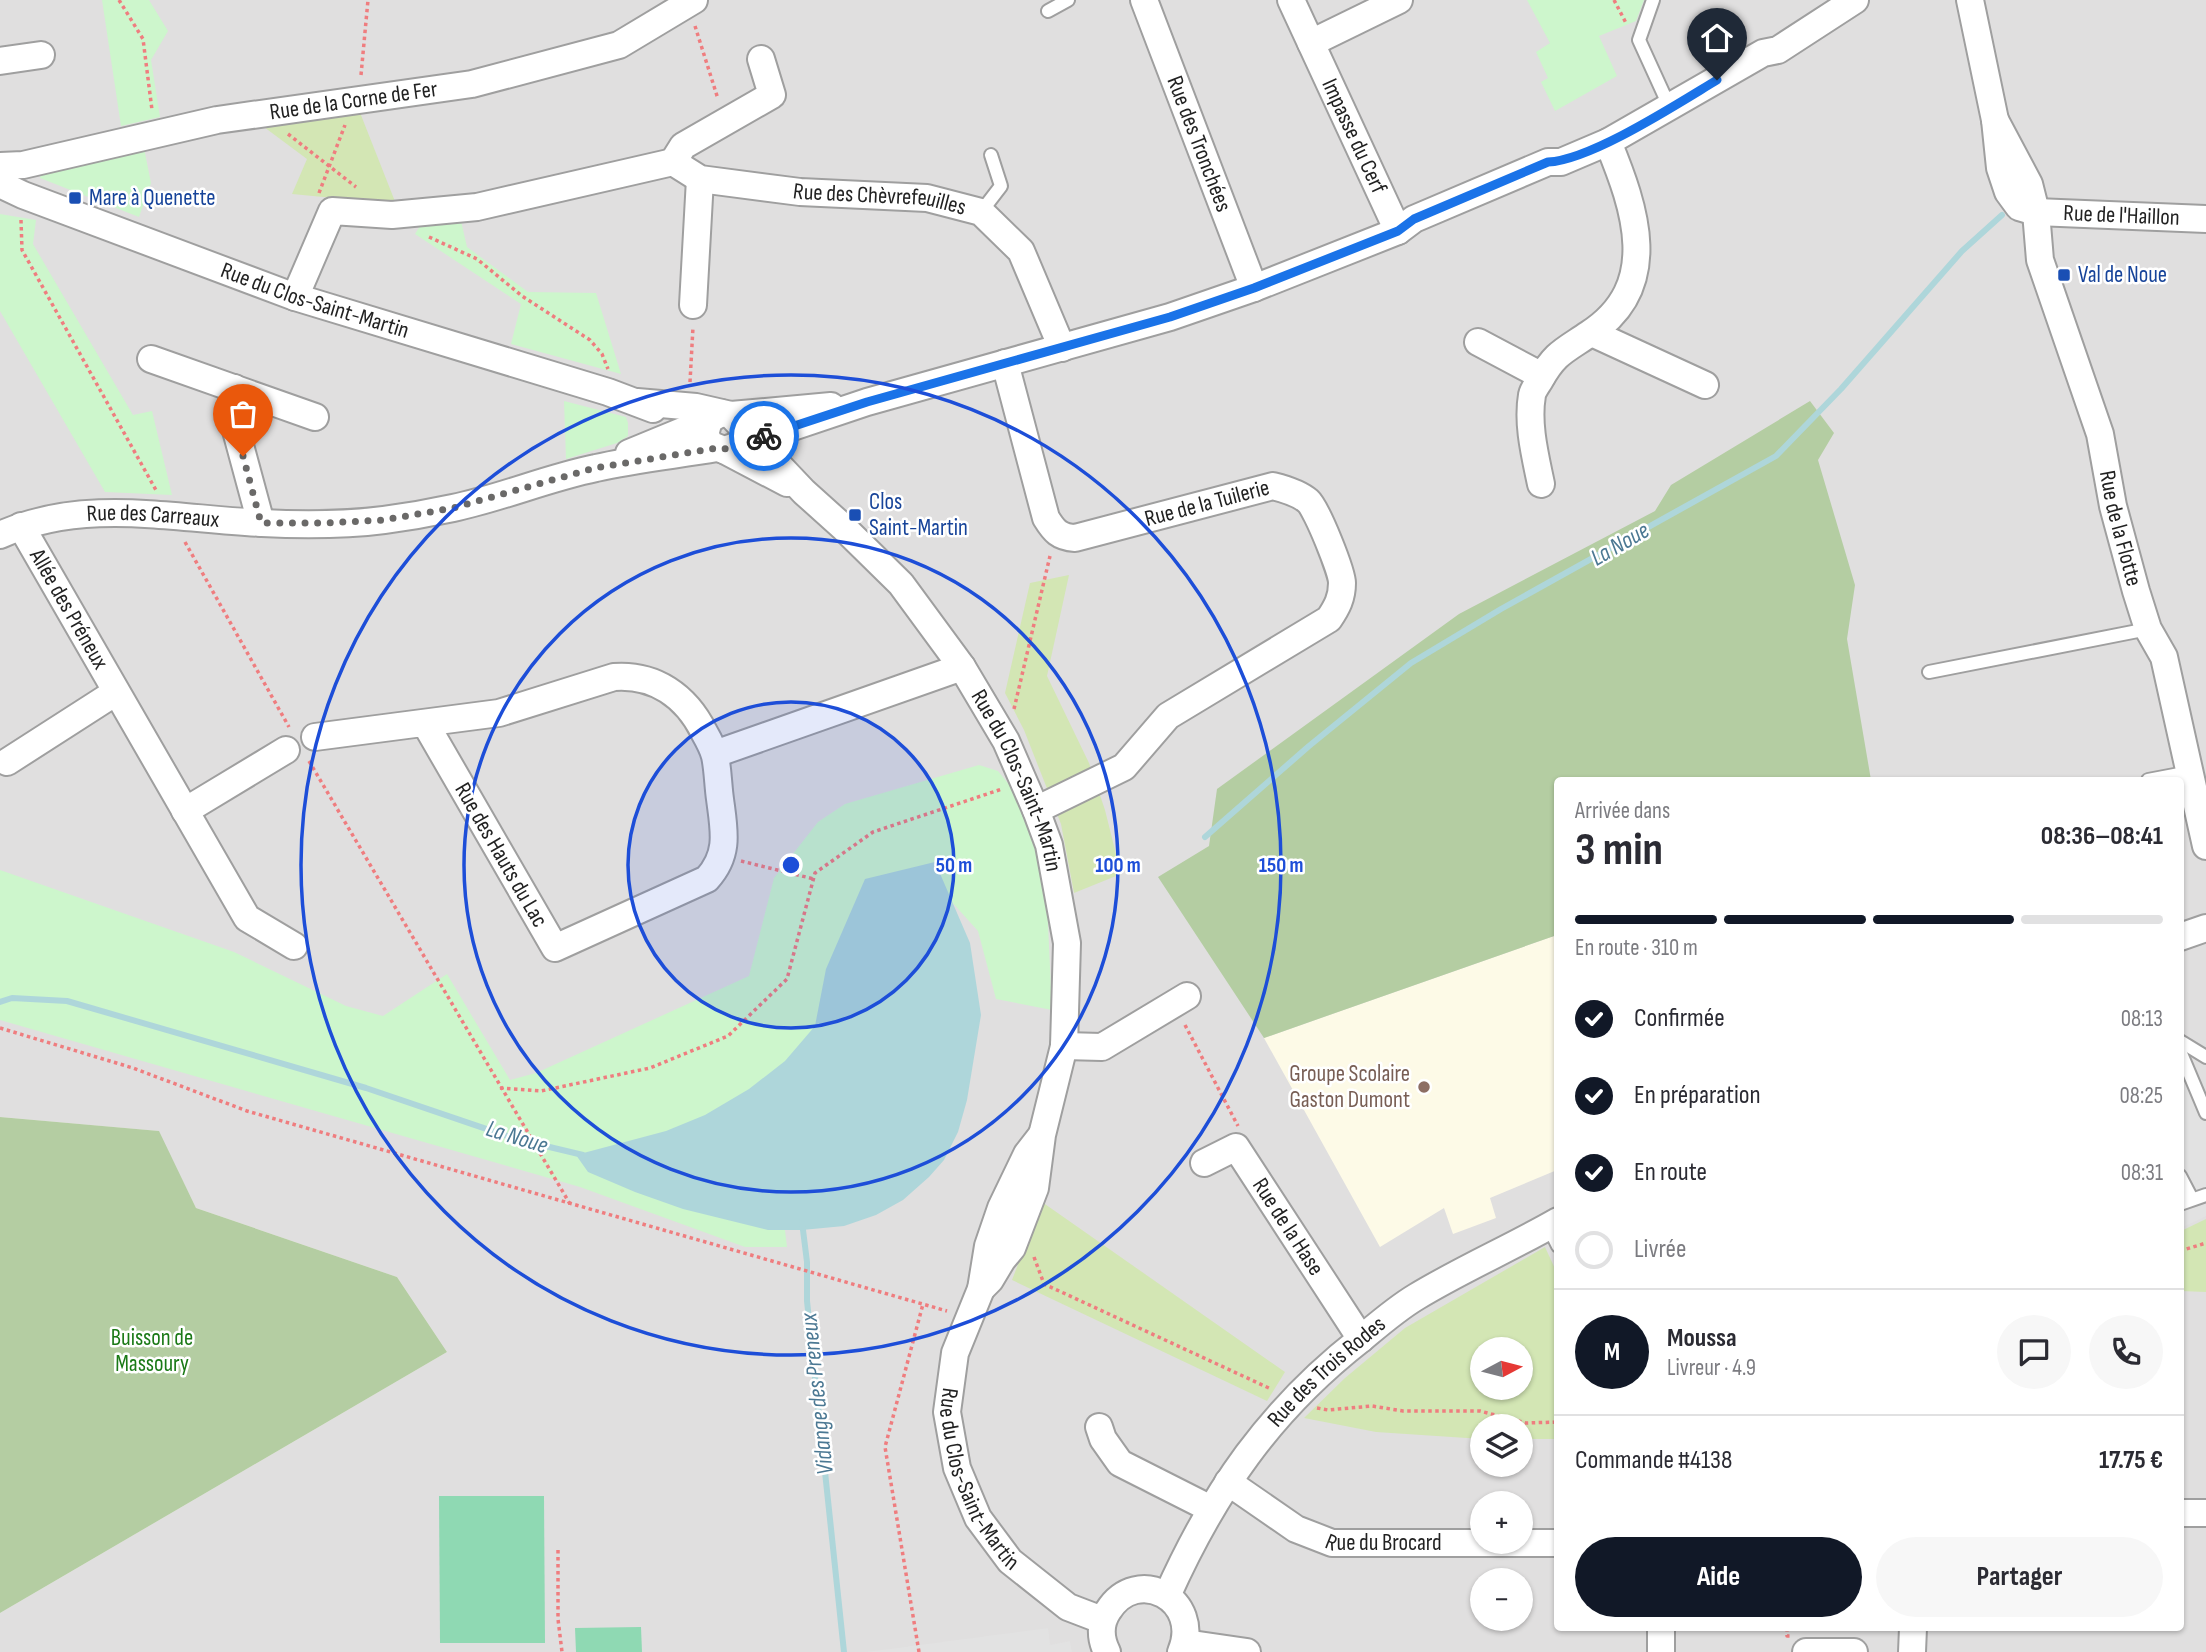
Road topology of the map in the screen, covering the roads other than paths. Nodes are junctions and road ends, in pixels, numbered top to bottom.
1 (1069, 0) edge
2 (1144, 0) edge
3 (1291, 0) edge
4 (1399, 0) edge
5 (1653, 0) edge
6 (1855, 0) edge
7 (1970, 0) edge
8 (691, 2) edge
9 (1048, 11) dead end
10 (1311, 43) junction
11 (41, 55) dead end
12 (761, 59) dead end
13 (0, 61) edge
14 (1670, 108) junction
15 (1608, 142) junction
16 (991, 155) dead end
17 (673, 162) junction
18 (0, 166) edge
19 (700, 179) junction
20 (0, 184) edge
21 (981, 212) junction
22 (2036, 212) junction
23 (2206, 219) edge
24 (1398, 231) junction
25 (1254, 288) junction
26 (295, 297) junction
27 (694, 305) road end
28 (1592, 333) junction
29 (1478, 342) dead end
30 (1062, 348) junction
31 (150, 359) dead end
32 (1004, 363) junction
33 (1542, 376) junction
34 (1705, 385) dead end
35 (234, 388) junction
36 (637, 402) junction
37 (867, 402) junction
38 (315, 417) dead end
39 (788, 430) junction
40 (723, 431) junction
41 (640, 448) junction
42 (782, 467) junction
43 (595, 468) junction
44 (1541, 484) dead end
45 (804, 492) junction
46 (261, 523) junction
47 (10, 530) edge
48 (2148, 629) junction
49 (962, 667) junction
50 (1928, 672) dead end
51 (116, 692) junction
52 (425, 723) junction
53 (715, 754) junction
54 (7, 762) dead end
55 (2190, 772) junction
56 (2164, 777) edge
57 (1036, 810) junction
58 (185, 811) junction
59 (2206, 846) edge
60 (2206, 928) edge
61 (2184, 936) edge
62 (294, 946) dead end
63 (1181, 1000) road end
64 (2184, 1043) edge
65 (1064, 1046) junction
66 (2206, 1056) edge
67 (2184, 1061) edge
68 (2206, 1113) edge
69 (1204, 1163) dead end
70 (2206, 1195) edge
71 (2186, 1202) edge
72 (1554, 1231) edge
73 (1360, 1339) junction
74 (1099, 1427) dead end
75 (1228, 1482) junction
76 (1212, 1509) junction
77 (2184, 1513) edge
78 (2206, 1513) edge
79 (1554, 1543) edge
80 (1167, 1596) junction
81 (1102, 1620) junction
82 (1661, 1631) edge
83 (1913, 1631) edge
84 (1799, 1644) edge
85 (1183, 1647) edge
86 (1107, 1652) edge
87 (1247, 1652) edge
88 (1661, 1652) edge
89 (1854, 1652) edge
90 (1912, 1652) edge

1 - 9 lane
2 - 25 street, Rue des Tronchées
3 - 10 street, Impasse du Cerf
4 - 10 street
5 - 14 lane
6 - 14 street, Rue des Carreaux
7 - 22 street, Rue de la Flotte
8 - 18 street, Rue de la Corne de Fer
10 - 24 street, Impasse du Cerf
11 - 13 street
12 - 17 street
14 - 15 street, Rue des Carreaux
15 - 24 street, Rue des Carreaux
15 - 28 street
16 - 21 lane
17 - 19 street, Rue des Chèvrefeuilles
17 - 26 street
19 - 21 street, Rue des Chèvrefeuilles
19 - 27 street
20 - 26 street, Rue du Clos-Saint-Martin
21 - 30 street, Rue des Chèvrefeuilles
22 - 23 street, Rue de l'Haillon
22 - 48 street, Rue de la Flotte
24 - 25 street, Rue des Carreaux
25 - 30 street, Rue des Carreaux
26 - 36 street, Rue du Clos-Saint-Martin
28 - 33 street
28 - 34 street
29 - 33 street
30 - 32 street, Rue des Carreaux
31 - 35 street
32 - 37 street, Rue des Carreaux
32 - 57 street, Rue de la Tuilerie
33 - 44 street
35 - 38 street
35 - 46 street
36 - 40 street, Rue du Clos-Saint-Martin
36 - 40 street, Rue du Clos-Saint-Martin
36 - 41 street
37 - 39 street, Rue des Carreaux
37 - 40 street, Rue des Carreaux
39 - 40 street, Rue des Carreaux
39 - 42 street
40 - 41 street, Rue des Carreaux
40 - 42 street, Rue du Clos-Saint-Martin
40 - 43 street, Rue des Carreaux
40 - 45 street, Rue du Clos-Saint-Martin
41 - 43 street, Rue des Carreaux
42 - 45 street, Rue du Clos-Saint-Martin
43 - 46 street, Rue des Carreaux
45 - 49 street, Rue du Clos-Saint-Martin
46 - 47 street, Rue des Carreaux
47 - 51 street, Allée des Préneux
48 - 50 lane
48 - 55 street, Rue de la Flotte
49 - 53 street
49 - 57 street, Rue du Clos-Saint-Martin
51 - 54 street, Allée des Préneux
51 - 58 street, Allée des Préneux
52 - 53 street
52 - 53 street, Rue des Hauts du Lac
52 - 58 street
55 - 56 lane
55 - 59 street, Rue de la Flotte
57 - 65 street, Rue du Clos-Saint-Martin
58 - 62 street, Allée des Préneux
60 - 61 street
63 - 65 street
64 - 66 lane
65 - 81 street, Rue du Clos-Saint-Martin
67 - 68 lane
69 - 73 street, Rue de la Hase
70 - 71 lane
72 - 73 street, Rue des Trois Rodes
73 - 75 street, Rue des Trois Rodes
74 - 76 street
75 - 76 street, Rue des Trois Rodes
75 - 79 street, Rue du Brocard
76 - 80 street, Rue des Trois Rodes
77 - 78 street
80 - 81 street
80 - 85 street
81 - 86 street
82 - 88 street
83 - 90 street
84 - 89 street
85 - 87 street

